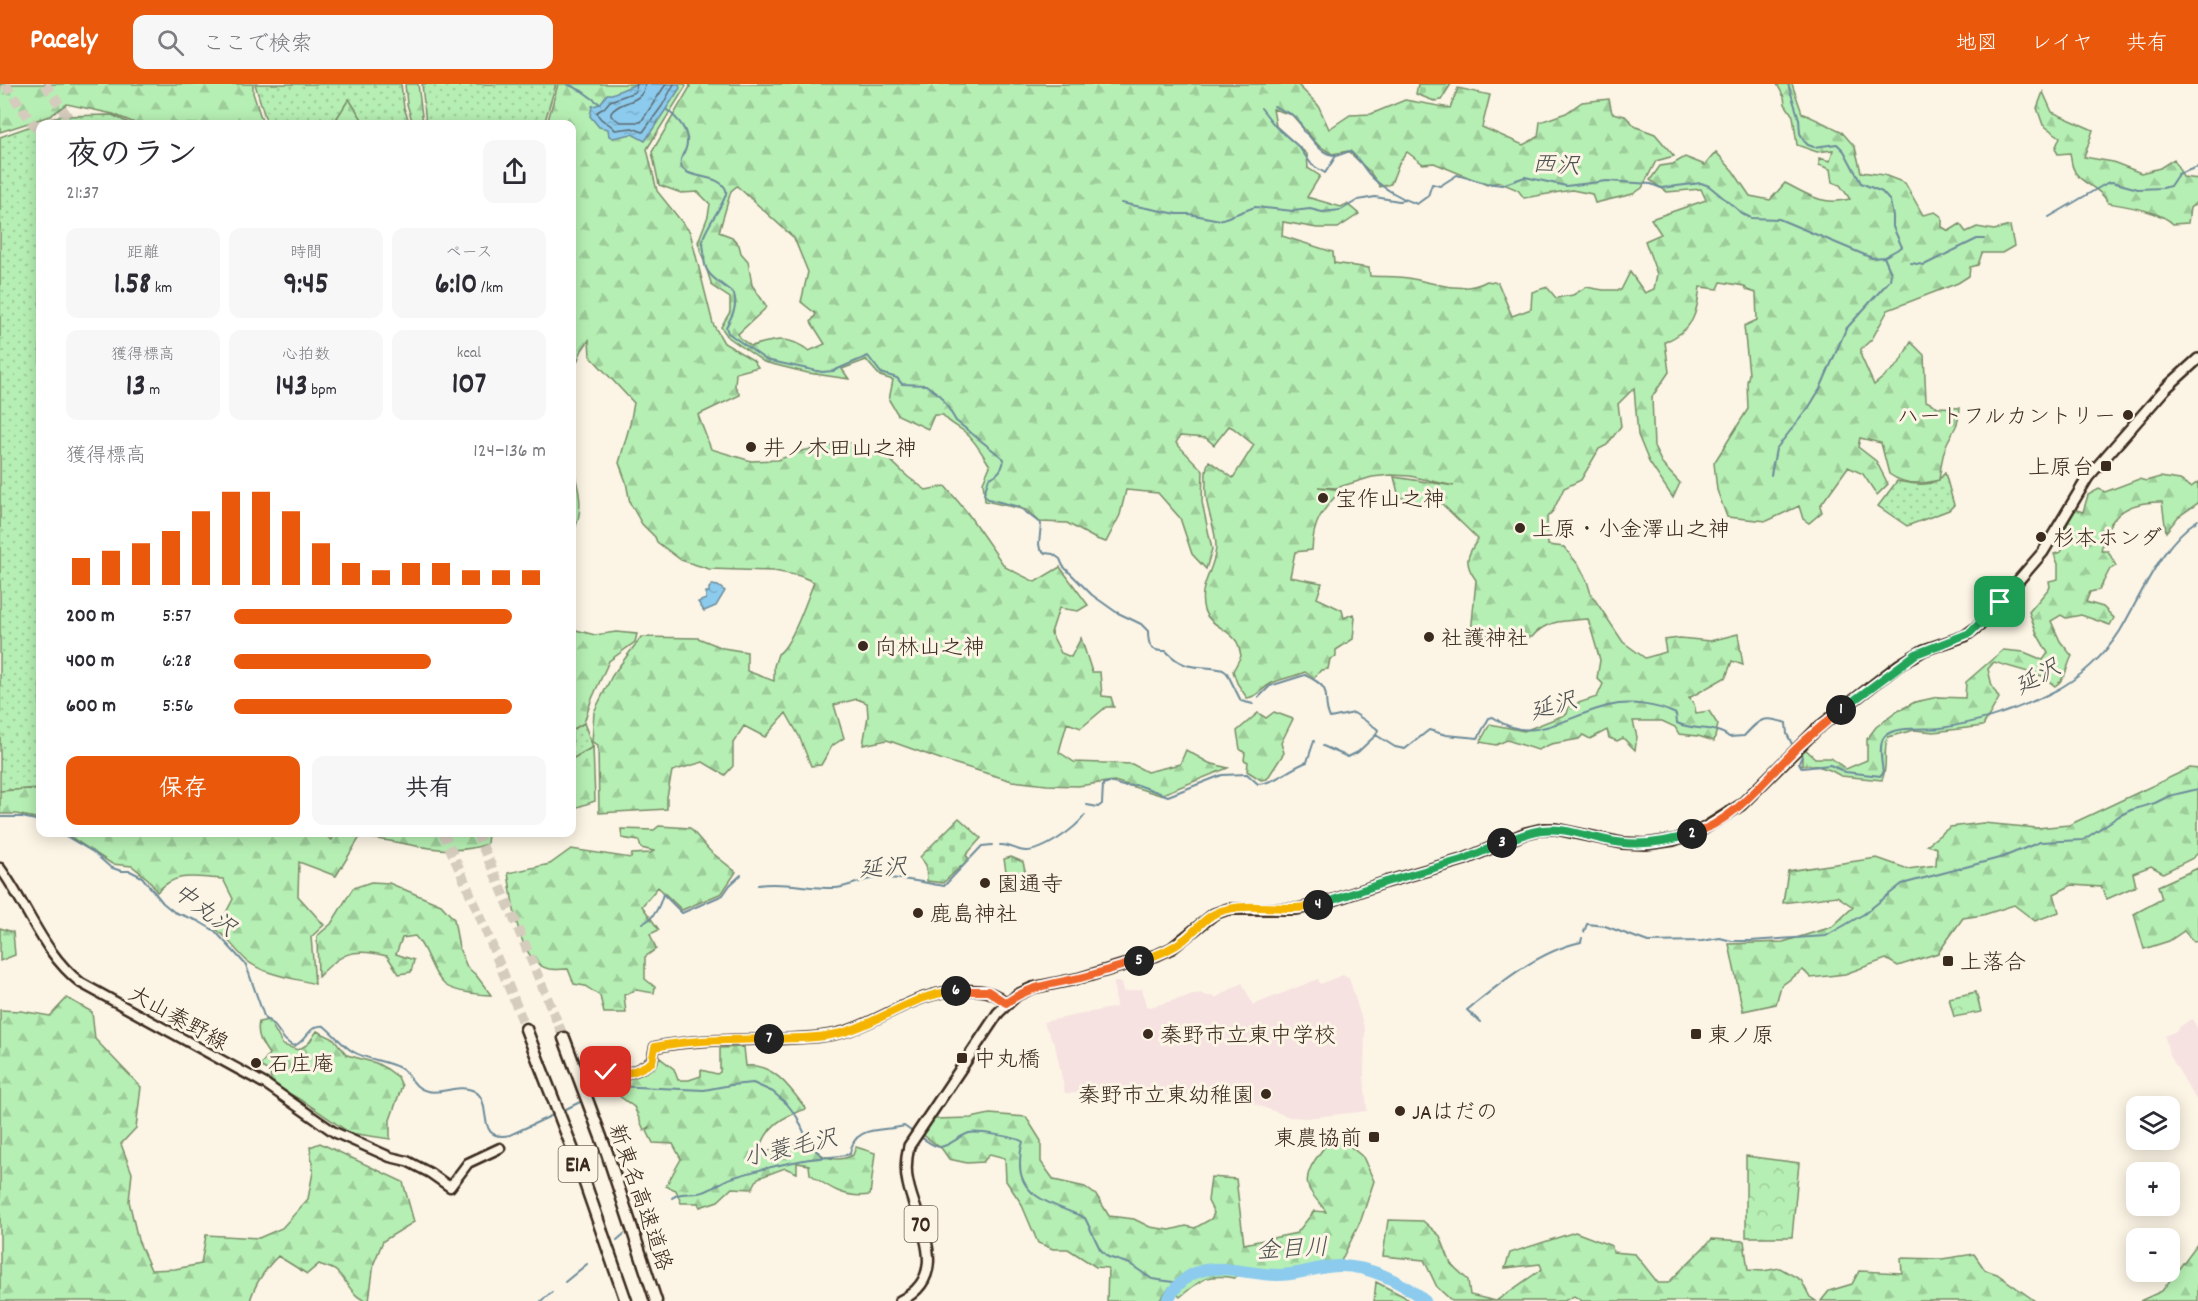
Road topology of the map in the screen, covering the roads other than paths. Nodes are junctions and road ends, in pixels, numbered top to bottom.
1 (2198, 359) edge
2 (0, 868) edge
3 (1006, 1003) junction
4 (526, 1029) tunnel mouth
5 (564, 1038) tunnel mouth
6 (606, 1072) dead end
7 (500, 1148) dead end
8 (626, 1301) edge
9 (657, 1301) edge
10 (900, 1301) edge

1 - 3 main road, 70
2 - 7 main road, 大山秦野線
3 - 6 main road
3 - 10 main road, 70
4 - 8 highway, E1A
5 - 9 highway, 新東名高速道路 / E1A

